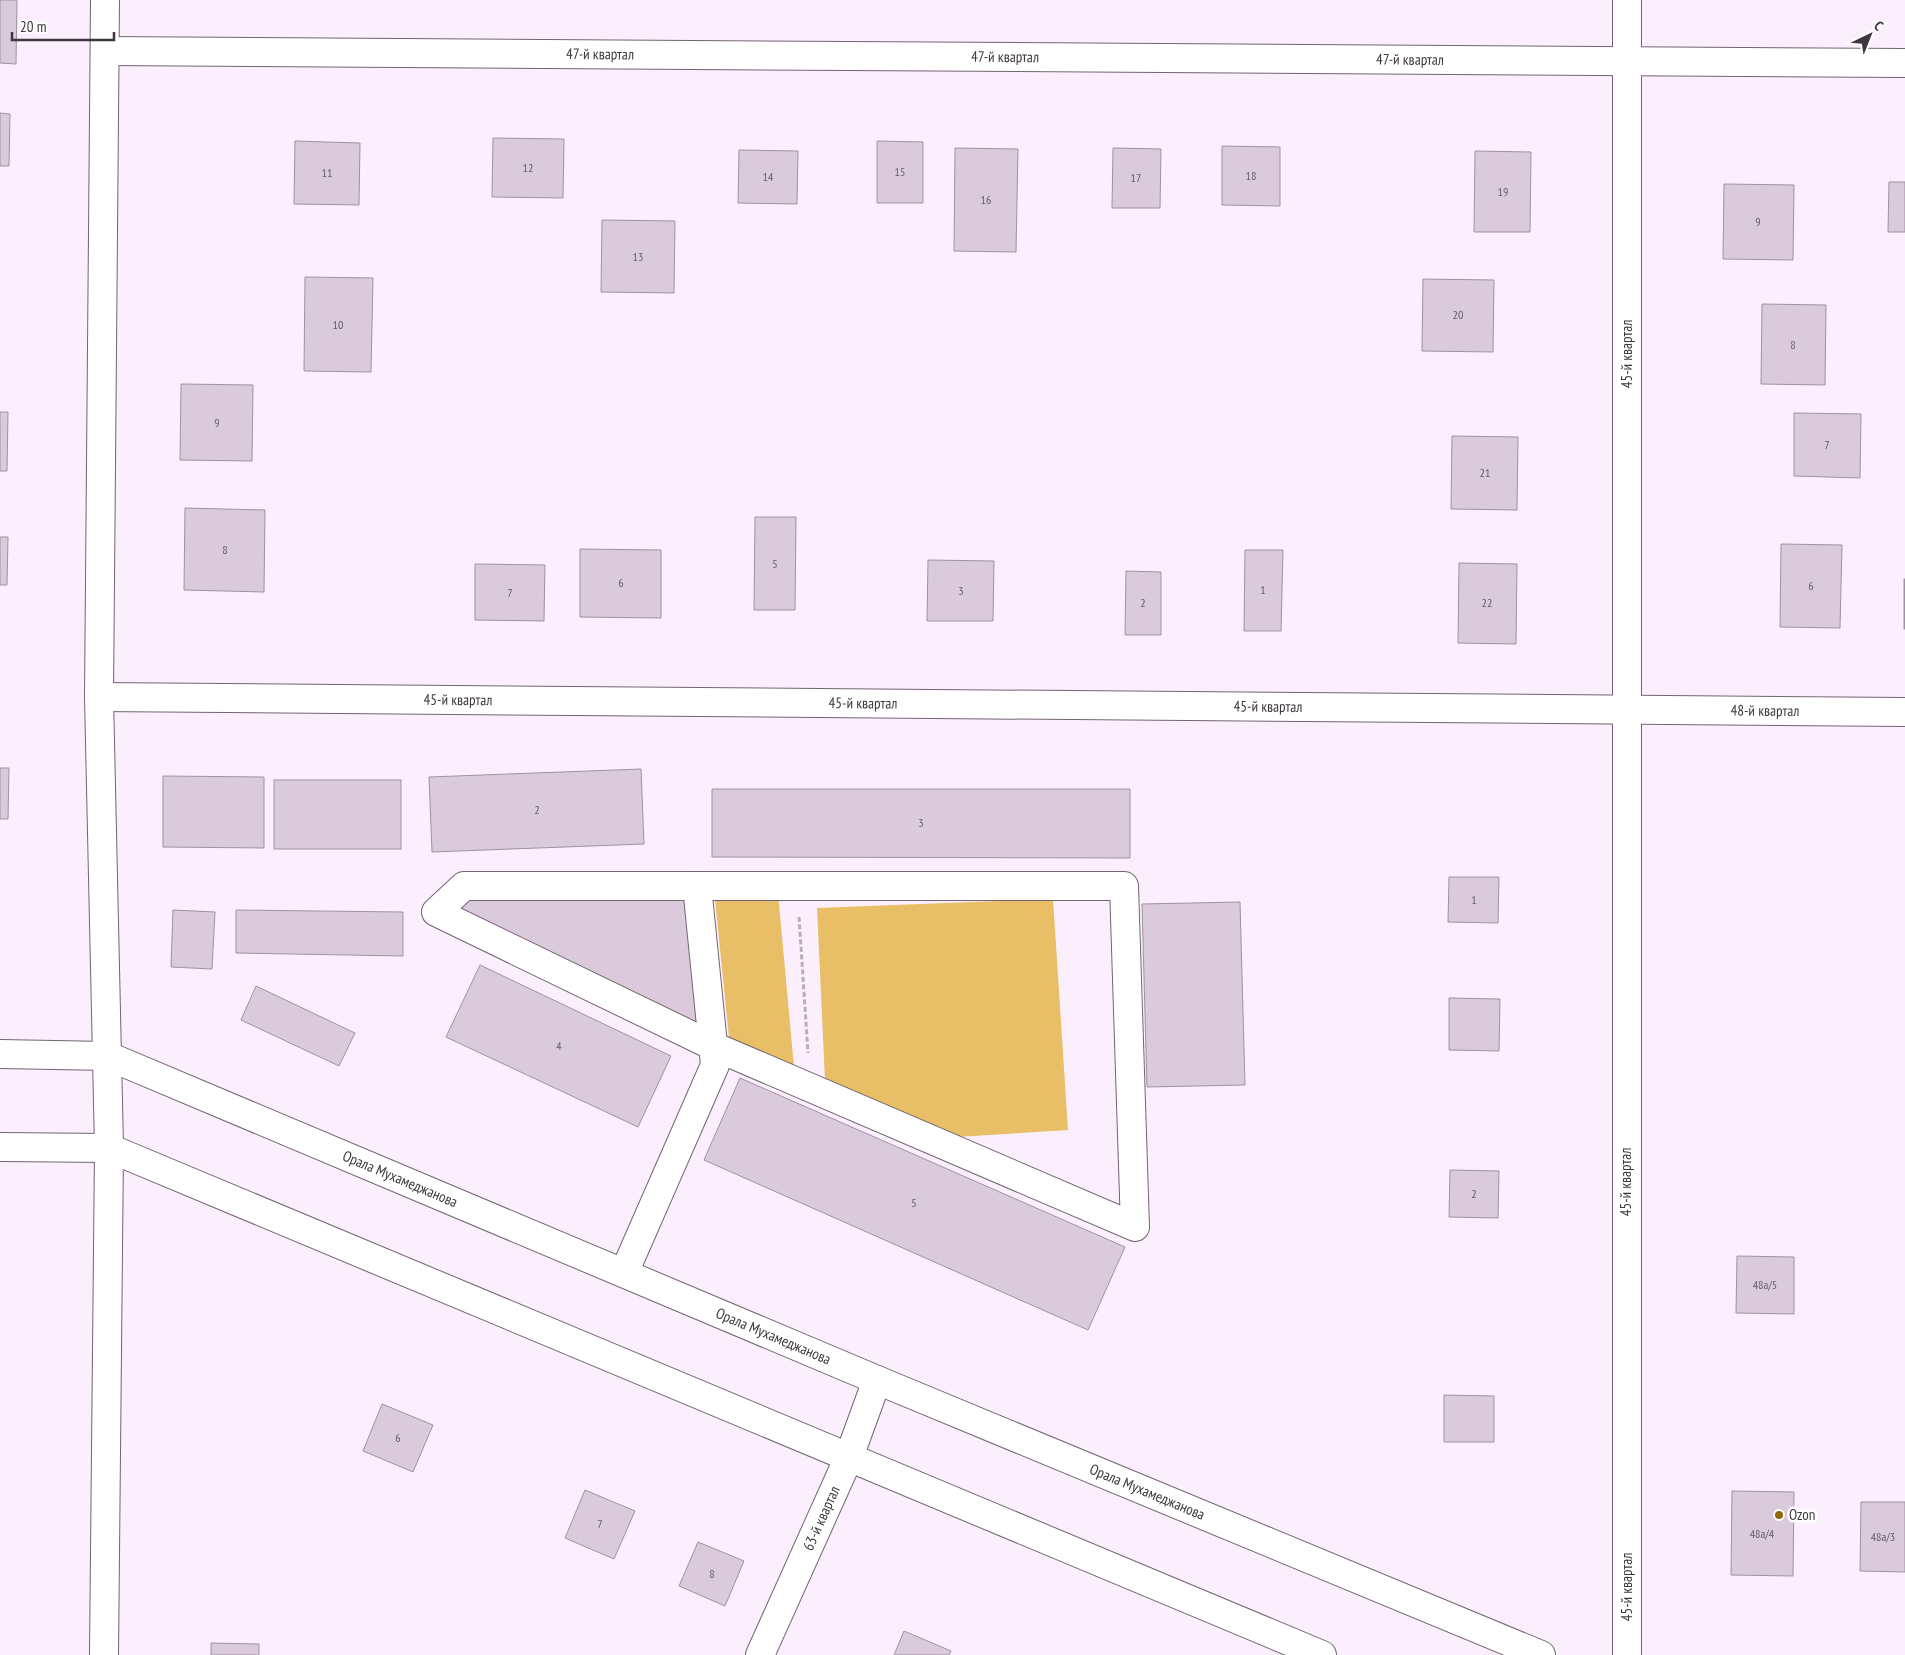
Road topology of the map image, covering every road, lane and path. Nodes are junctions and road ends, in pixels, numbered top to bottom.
1 (105, 0) edge
2 (1628, 0) edge
3 (104, 51) junction
4 (1628, 61) junction
5 (1905, 63) edge
6 (100, 697) junction
7 (1626, 709) junction
8 (1905, 712) edge
9 (697, 886) junction
10 (797, 886) junction
11 (713, 1046) junction
12 (0, 1054) edge
13 (108, 1056) junction
14 (811, 1088) junction
15 (0, 1147) edge
16 (109, 1148) junction
17 (624, 1273) junction
18 (877, 1380) junction
19 (849, 1457) junction
20 (104, 1655) edge
21 (760, 1655) edge
22 (1322, 1655) edge
23 (1541, 1655) edge
24 (1627, 1655) edge

1 - 3 street
2 - 4 street, 45-й квартал
3 - 4 street, 47-й квартал
3 - 6 street
4 - 5 street, 47-й квартал
4 - 7 street, 45-й квартал
6 - 7 street, 45-й квартал
6 - 13 street
7 - 8 street, 48-й квартал
7 - 24 street, 45-й квартал
9 - 10 street
9 - 11 street
9 - 11 street
10 - 14 path
10 - 14 street
11 - 14 street
11 - 17 street
12 - 13 street, Орала Мухамеджанова
13 - 16 street
13 - 17 street, Орала Мухамеджанова
15 - 16 street
16 - 19 street
16 - 20 street
17 - 18 street, Орала Мухамеджанова
18 - 19 street, 63-й квартал
18 - 23 street, Орала Мухамеджанова
19 - 21 street, 63-й квартал
19 - 22 street

